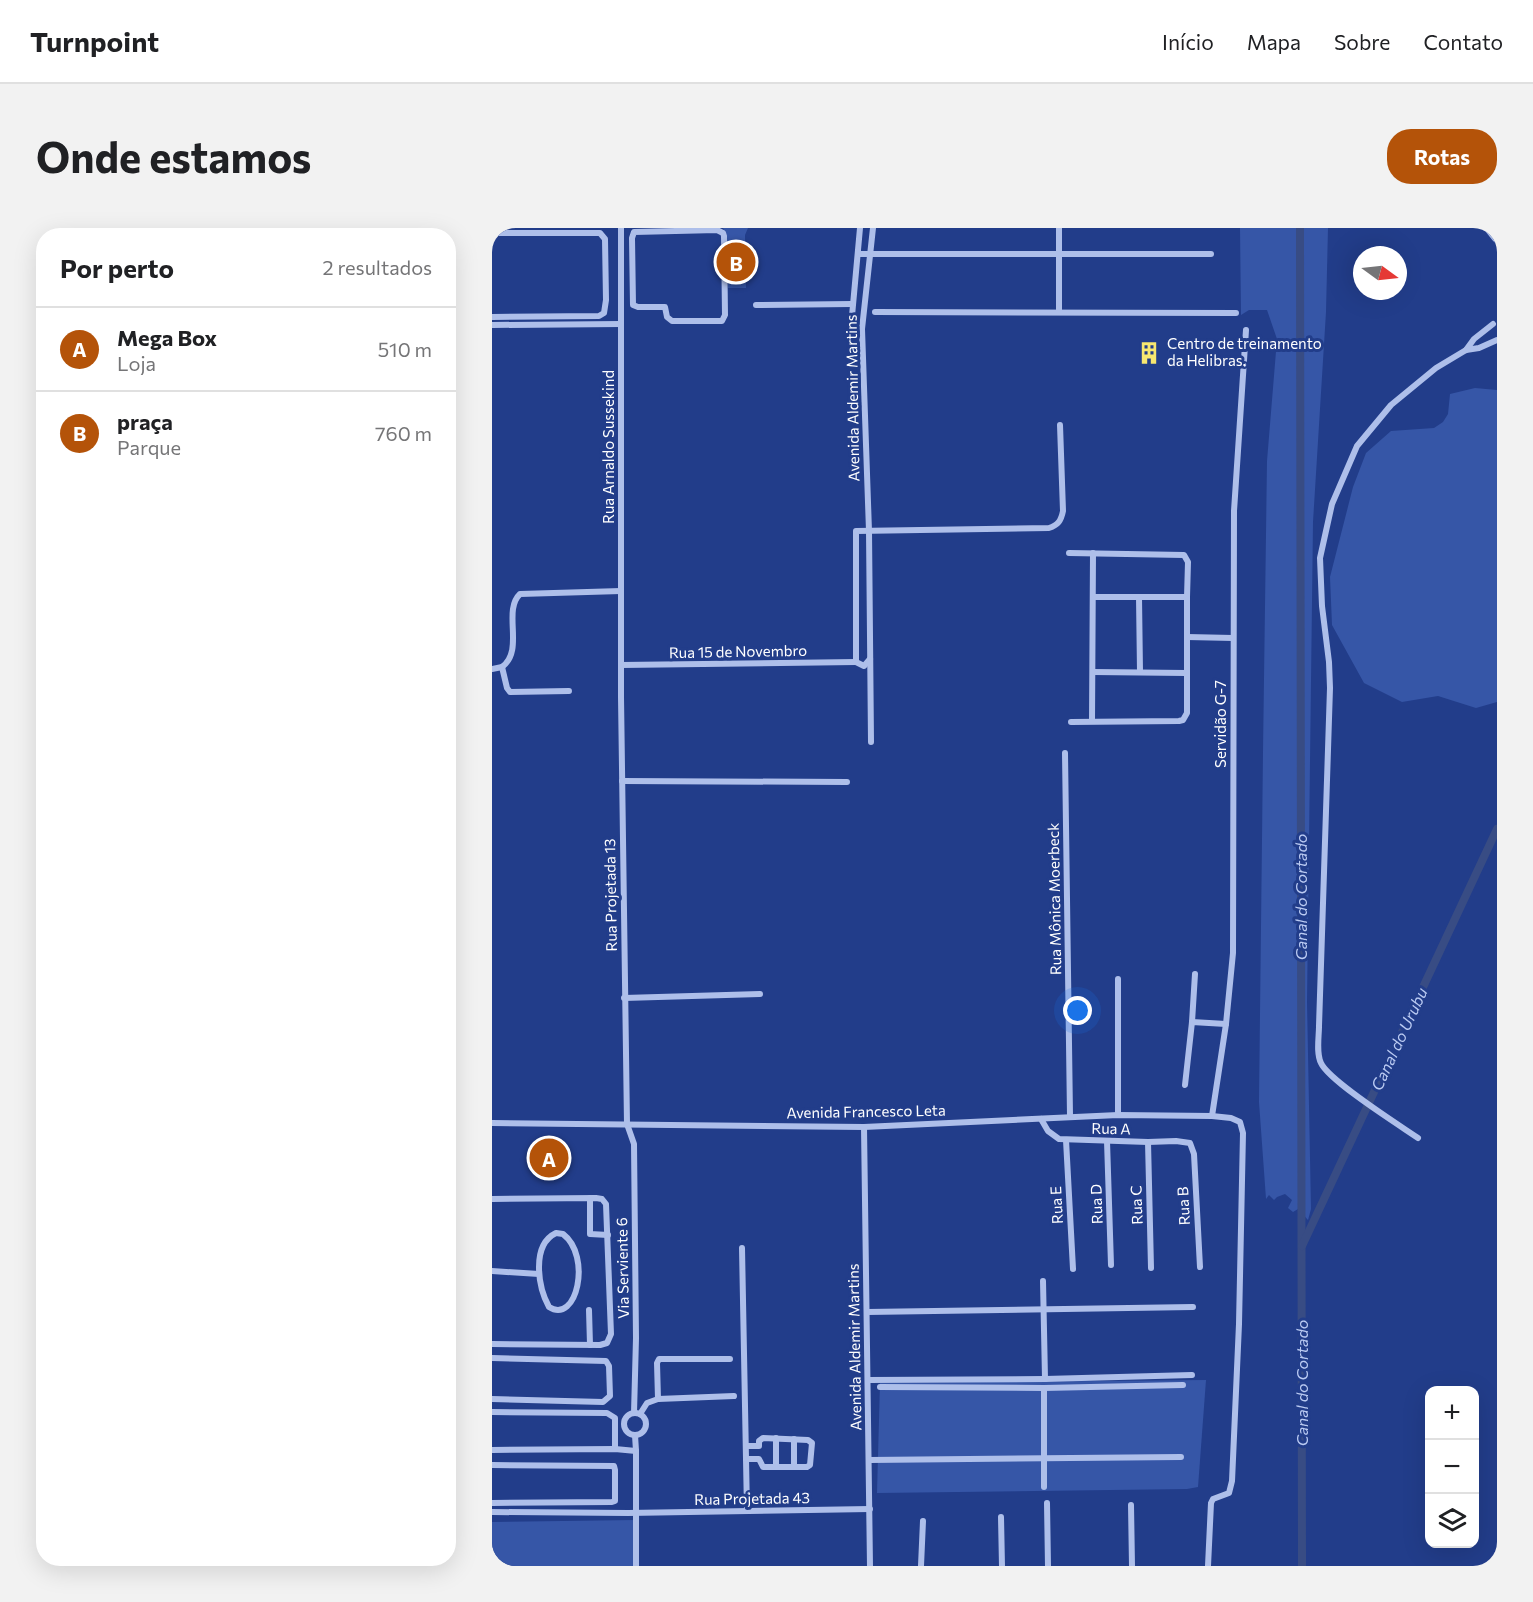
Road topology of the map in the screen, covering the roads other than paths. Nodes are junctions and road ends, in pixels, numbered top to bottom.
1 (621, 228) edge
2 (860, 228) edge
3 (873, 228) edge
4 (1059, 228) edge
5 (1489, 228) edge
6 (492, 233) edge
7 (1497, 238) edge
8 (859, 254) junction
9 (871, 254) junction
10 (1059, 254) junction
11 (1211, 254) dead end
12 (605, 263) junction
13 (621, 263) junction
14 (622, 295) junction
15 (632, 295) junction
16 (852, 304) junction
17 (756, 305) dead end
18 (1059, 311) junction
19 (875, 312) dead end
20 (1236, 313) dead end
21 (492, 316) edge
22 (621, 324) junction
23 (1493, 324) dead end
24 (492, 325) edge
25 (851, 327) dead end
26 (1246, 330) dead end
27 (1497, 340) edge
28 (1466, 350) junction
29 (1060, 425) dead end
30 (869, 531) junction
31 (1069, 553) dead end
32 (1093, 553) junction
33 (621, 591) junction
34 (1093, 597) junction
35 (1139, 597) junction
36 (1187, 597) junction
37 (1187, 637) junction
38 (1233, 638) junction
39 (870, 659) junction
40 (856, 662) junction
41 (621, 665) junction
42 (502, 667) junction
43 (492, 669) edge
44 (1093, 672) junction
45 (1140, 672) junction
46 (1186, 673) junction
47 (569, 691) dead end
48 (1071, 722) dead end
49 (1092, 722) junction
50 (871, 742) dead end
51 (1065, 753) dead end
52 (622, 781) junction
53 (847, 782) dead end
54 (1195, 974) dead end
55 (1118, 979) dead end
56 (760, 994) dead end
57 (624, 998) junction
58 (1192, 1022) junction
59 (1226, 1024) junction
60 (1185, 1085) dead end
61 (1118, 1115) junction
62 (1070, 1116) junction
63 (1212, 1116) junction
64 (1041, 1119) junction
65 (492, 1123) edge
66 (627, 1124) junction
67 (864, 1127) junction
68 (1418, 1138) dead end
69 (1066, 1140) junction
70 (1107, 1141) junction
71 (1148, 1142) junction
72 (1190, 1143) joint
73 (590, 1198) junction
74 (492, 1199) edge
75 (608, 1235) junction
76 (742, 1248) dead end
77 (1111, 1265) dead end
78 (1151, 1268) dead end
79 (1200, 1268) dead end
80 (1072, 1269) dead end
81 (492, 1271) edge
82 (539, 1274) junction
83 (1043, 1281) dead end
84 (1193, 1307) dead end
85 (589, 1310) dead end
86 (1044, 1310) junction
87 (867, 1312) junction
88 (492, 1344) edge
89 (590, 1345) junction
90 (492, 1358) edge
91 (730, 1359) dead end
92 (1192, 1375) dead end
93 (1045, 1379) junction
94 (868, 1380) junction
95 (1183, 1385) dead end
96 (880, 1387) dead end
97 (1044, 1388) junction
98 (734, 1396) dead end
99 (492, 1399) edge
100 (658, 1399) junction
101 (492, 1412) edge
102 (637, 1414) junction
103 (635, 1435) junction
104 (776, 1438) junction
105 (794, 1439) junction
106 (746, 1446) junction
107 (759, 1446) junction
108 (615, 1449) junction
109 (492, 1450) edge
110 (636, 1451) junction
111 (1181, 1457) dead end
112 (746, 1459) junction
113 (759, 1459) junction
114 (1044, 1459) junction
115 (869, 1460) junction
116 (492, 1465) edge
117 (776, 1467) junction
118 (794, 1467) junction
119 (1044, 1487) dead end
120 (492, 1503) edge
121 (1047, 1503) dead end
122 (1131, 1505) dead end
123 (870, 1509) junction
124 (747, 1511) junction
125 (492, 1512) edge
126 (636, 1513) junction
127 (1000, 1516) dead end
128 (923, 1521) dead end
129 (636, 1566) edge
130 (870, 1566) edge
131 (921, 1566) edge
132 (1002, 1566) edge
133 (1048, 1566) edge
134 (1132, 1566) edge
135 (1208, 1566) edge

1 - 13 street, Rua Arnaldo Sussekind
2 - 8 street, Avenida Aldemir Martins
3 - 9 street, Avenida Aldemir Martins
4 - 10 street
5 - 7 street
6 - 12 street
8 - 9 street
8 - 16 street, Avenida Aldemir Martins
9 - 10 street
9 - 30 street, Avenida Aldemir Martins
10 - 11 street
10 - 18 street
12 - 13 street
12 - 21 street
13 - 14 street, Rua Arnaldo Sussekind
14 - 15 street
14 - 22 street, Rua Arnaldo Sussekind
15 - 15 street
16 - 17 street
16 - 25 street, Avenida Aldemir Martins
18 - 19 street
18 - 20 street
22 - 24 street
22 - 33 street, Rua Arnaldo Sussekind
23 - 28 street
26 - 38 street, Servidão G-7
27 - 28 street
28 - 68 street
29 - 30 street
30 - 39 street, Avenida Aldemir Martins
30 - 40 street
31 - 32 street
32 - 34 street
32 - 36 street
33 - 41 street, Rua Arnaldo Sussekind
33 - 42 street
34 - 35 street
34 - 44 street
35 - 36 street
35 - 45 street
36 - 37 street
37 - 38 street
37 - 46 street
38 - 59 street, Servidão G-7
39 - 40 street
39 - 50 street, Avenida Aldemir Martins
40 - 41 street, Rua 15 de Novembro
41 - 52 street, Rua Projetada 13
42 - 43 street
42 - 47 street
44 - 45 street
44 - 49 street
45 - 46 street
46 - 49 street
48 - 49 street
51 - 62 street, Rua Mônica Moerbeck
52 - 53 street
52 - 57 street, Rua Projetada 13
54 - 58 street
55 - 61 street
56 - 57 street
57 - 66 street, Rua Projetada 13
58 - 59 street
58 - 60 street
59 - 63 street, Servidão G-7
61 - 62 street, Avenida Francesco Leta
61 - 63 street, Avenida Francesco Leta
62 - 64 street, Avenida Francesco Leta
63 - 135 street, Avenida Francesco Leta
64 - 67 street, Avenida Francesco Leta
64 - 69 street
65 - 66 street, Avenida Francesco Leta
66 - 67 street, Avenida Francesco Leta
66 - 102 street, Via Serviente 6
67 - 87 street, Avenida Aldemir Martins
69 - 70 street, Rua A
69 - 80 street, Rua E
70 - 71 street, Rua A
70 - 77 street, Rua D
71 - 72 street, Rua A
71 - 78 street, Rua C
72 - 79 street, Rua B
73 - 74 street
73 - 75 street
73 - 75 street
75 - 89 street
76 - 106 street
81 - 82 street
82 - 82 street
83 - 86 street
84 - 86 street
85 - 89 street
86 - 87 street
86 - 93 street
87 - 94 street, Avenida Aldemir Martins
88 - 89 street
90 - 99 street
91 - 100 street
92 - 93 street
93 - 94 street
94 - 115 street, Avenida Aldemir Martins
95 - 97 street
96 - 97 street
97 - 114 street
98 - 100 street
100 - 102 street
101 - 108 street
102 - 103 street
102 - 103 street
103 - 110 street
104 - 105 street
104 - 107 street
104 - 117 street
105 - 118 street
105 - 118 street
106 - 107 street
106 - 112 street
107 - 113 street
108 - 109 street
108 - 110 street
110 - 126 street
111 - 114 street
112 - 113 street
112 - 124 street
113 - 117 street
114 - 115 street
114 - 119 street
115 - 123 street, Avenida Aldemir Martins
116 - 120 street
117 - 118 street
121 - 133 street
122 - 134 street
123 - 124 street, Rua Projetada 43
123 - 130 street, Avenida Aldemir Martins
124 - 126 street, Rua Projetada 43
125 - 126 street, Rua Projetada 43
126 - 129 street
127 - 132 street
128 - 131 street

